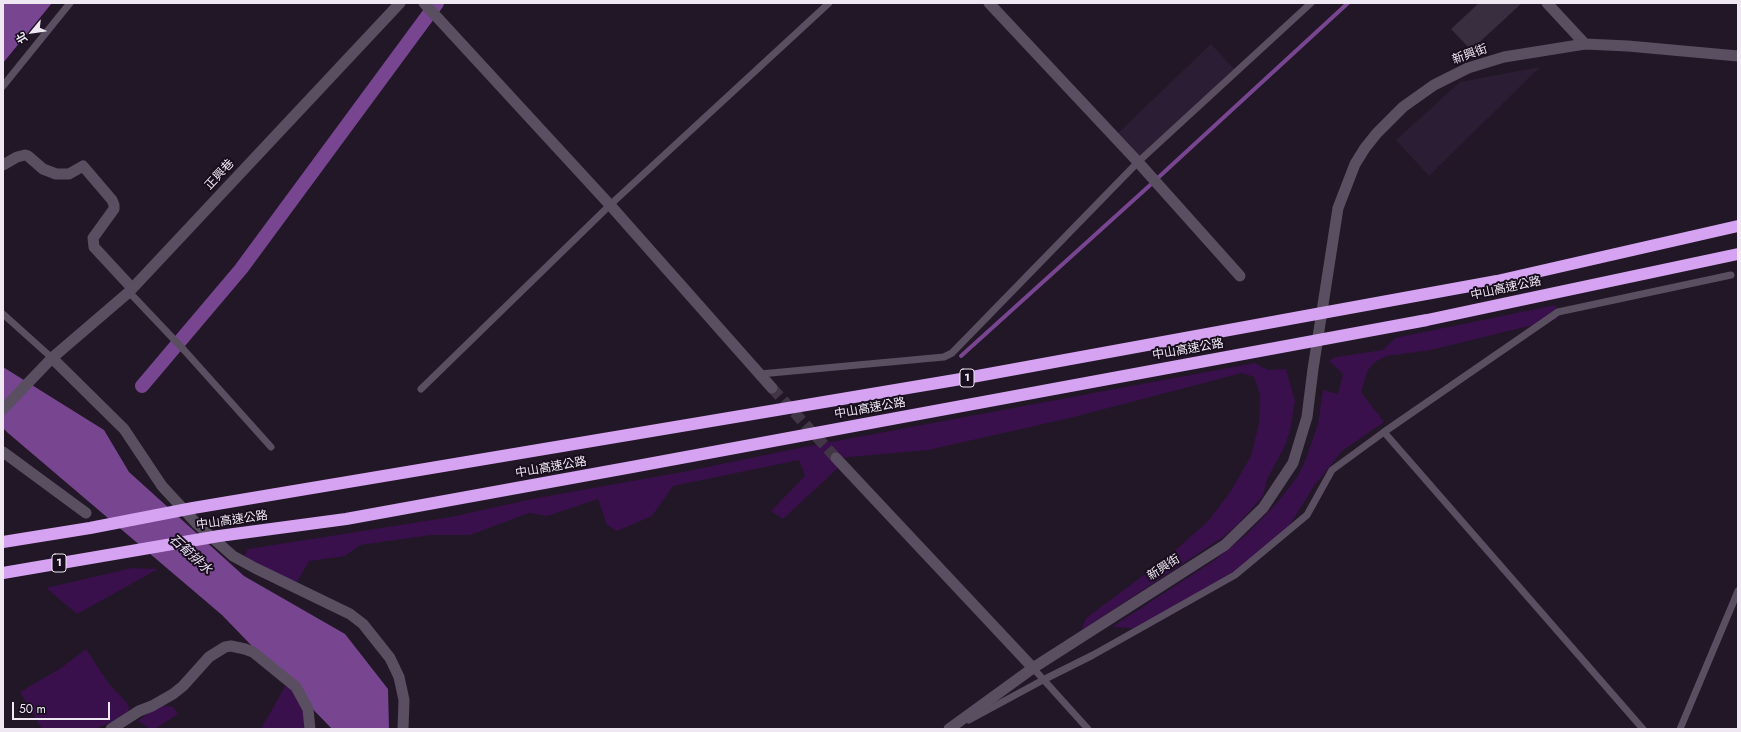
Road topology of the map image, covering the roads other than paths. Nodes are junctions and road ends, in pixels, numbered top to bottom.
1 (70, 3) edge
2 (400, 3) edge
3 (424, 3) edge
4 (829, 3) edge
5 (989, 3) edge
6 (1311, 3) edge
7 (1547, 3) edge
8 (1585, 44) junction
9 (1738, 56) edge
10 (3, 86) edge
11 (1138, 162) junction
12 (3, 165) edge
13 (610, 205) junction
14 (1738, 226) edge
15 (1738, 254) edge
16 (1731, 275) dead end
17 (1240, 276) dead end
18 (131, 290) junction
19 (3, 314) edge
20 (52, 358) junction
21 (760, 374) junction
22 (772, 388) tunnel mouth
23 (421, 389) dead end
24 (3, 409) edge
25 (1384, 432) junction
26 (271, 446) dead end
27 (3, 452) edge
28 (836, 458) tunnel mouth
29 (86, 513) dead end
30 (3, 542) edge
31 (3, 573) edge
32 (1738, 591) edge
33 (1033, 668) junction
34 (1043, 680) junction
35 (111, 729) edge
36 (310, 729) edge
37 (403, 729) edge
38 (949, 729) edge
39 (953, 729) edge
40 (1088, 729) edge
41 (1643, 729) edge
42 (1680, 729) edge

1 - 10 lane
2 - 18 street, 正興巷
3 - 13 street
4 - 13 lane
5 - 11 street
6 - 11 lane
7 - 8 street
8 - 9 street, 新興街
8 - 33 street, 新興街
11 - 17 street
11 - 21 lane
12 - 18 street
13 - 21 street
13 - 23 lane
14 - 30 highway, 中山高速公路 / 1
15 - 31 highway, 中山高速公路 / 1
16 - 25 lane
18 - 20 street, 正興巷
18 - 26 lane
19 - 20 lane
20 - 24 street, 正興巷
20 - 37 street
21 - 22 street
25 - 34 lane
25 - 41 lane
27 - 29 street
28 - 33 street
32 - 42 lane
33 - 34 lane
33 - 38 street, 新興街
34 - 39 lane
34 - 40 lane
35 - 36 street

